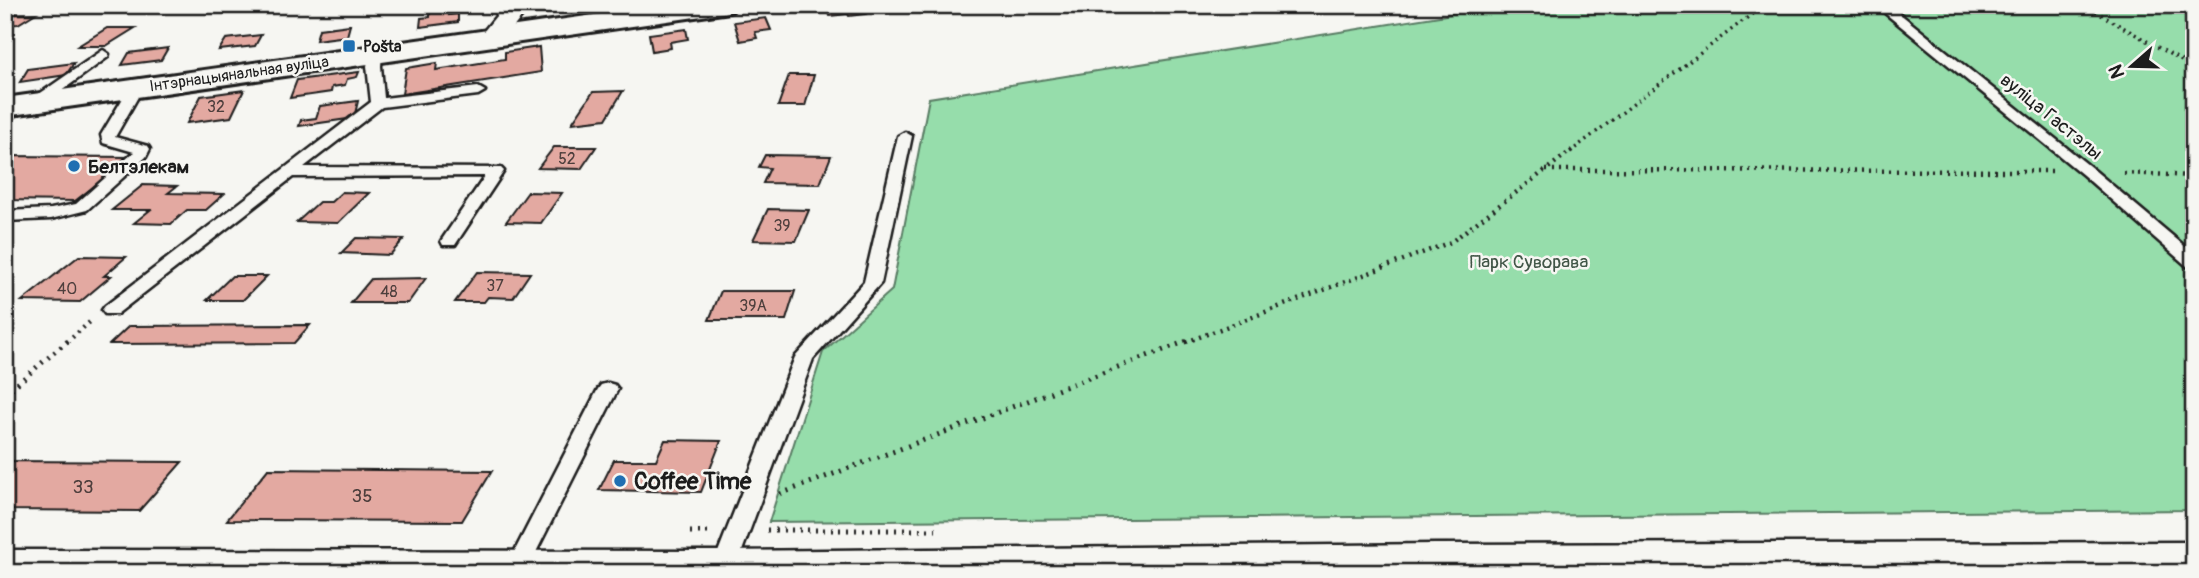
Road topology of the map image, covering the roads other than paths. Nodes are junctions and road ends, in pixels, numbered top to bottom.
1 (519, 5) edge
2 (723, 5) edge
3 (1881, 5) edge
4 (492, 37) junction
5 (376, 53) junction
6 (103, 54) dead end
7 (136, 88) junction
8 (478, 91) dead end
9 (37, 102) junction
10 (378, 103) junction
11 (5, 107) edge
12 (905, 136) dead end
13 (291, 172) junction
14 (5, 216) edge
15 (450, 241) dead end
16 (2194, 263) edge
17 (111, 310) road end
18 (608, 389) dead end
19 (2194, 560) edge
20 (517, 568) junction
21 (5, 569) edge
22 (723, 570) junction

1 - 4 street
2 - 4 main road, Інтэрнацыянальная вуліца
3 - 16 lane, вуліца Гастэлы
4 - 5 main road, Інтэрнацыянальная вуліца
5 - 7 main road, Інтэрнацыянальная вуліца
5 - 10 lane
6 - 9 lane
7 - 9 main road, Інтэрнацыянальная вуліца
7 - 14 lane
8 - 10 lane
9 - 11 main road, Інтэрнацыянальная вуліца
10 - 13 lane
12 - 22 lane
13 - 15 lane
13 - 17 lane
18 - 20 lane
19 - 22 street
20 - 21 street
20 - 22 street

